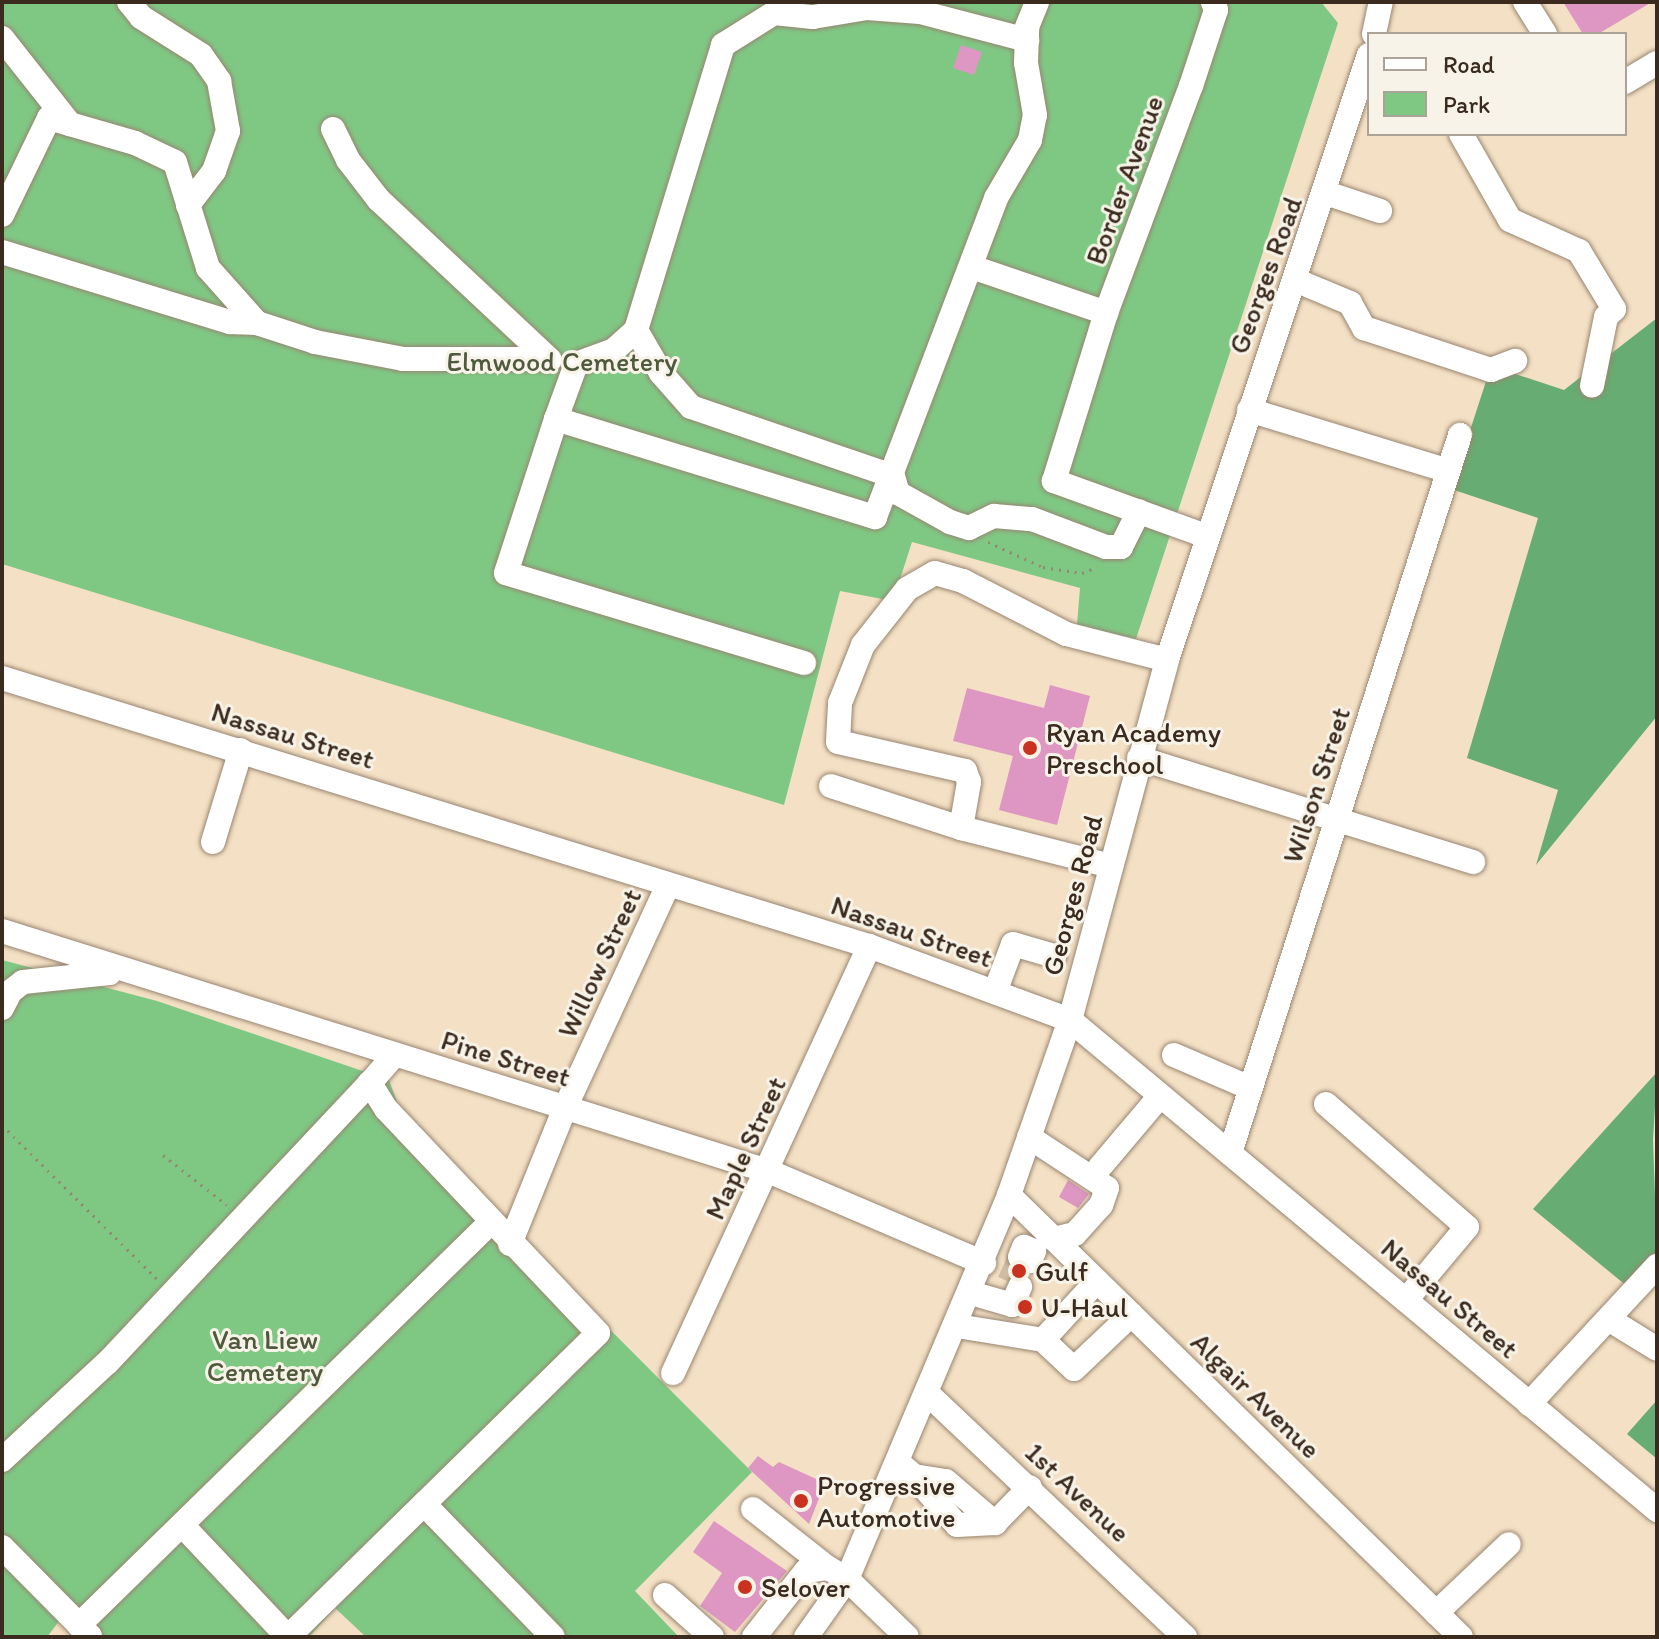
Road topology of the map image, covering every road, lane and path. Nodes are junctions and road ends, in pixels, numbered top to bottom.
1 (129, 2) edge
2 (1037, 2) edge
3 (1213, 2) edge
4 (1381, 2) edge
5 (1525, 2) edge
6 (1374, 32) edge
7 (1544, 32) edge
8 (2, 38) edge
9 (1027, 40) junction
10 (1627, 57) edge
11 (1367, 61) edge
12 (1657, 62) edge
13 (1627, 81) edge
14 (70, 124) junction
15 (333, 129) dead end
16 (1462, 136) edge
17 (1326, 193) junction
18 (188, 205) junction
19 (1380, 211) dead end
20 (2, 215) edge
21 (2, 252) edge
22 (972, 267) junction
23 (1295, 280) junction
24 (1106, 313) junction
25 (257, 323) junction
26 (636, 330) junction
27 (543, 359) junction
28 (1515, 361) dead end
29 (576, 364) junction
30 (1592, 386) dead end
31 (1249, 410) junction
32 (556, 419) junction
33 (1460, 435) dead end
34 (1448, 471) junction
35 (893, 476) junction
36 (1139, 511) junction
37 (969, 528) junction
38 (1206, 536) junction
39 (1121, 547) junction
40 (1167, 660) junction
41 (804, 663) dead end
42 (2, 678) edge
43 (241, 750) junction
44 (1139, 758) junction
45 (831, 786) dead end
46 (1336, 820) junction
47 (961, 828) junction
48 (213, 842) dead end
49 (1473, 862) dead end
50 (1111, 866) junction
51 (668, 885) junction
52 (2, 931) edge
53 (869, 946) junction
54 (1054, 956) dead end
55 (124, 973) junction
56 (995, 992) junction
57 (2, 1008) edge
58 (1070, 1020) junction
59 (394, 1055) junction
60 (1174, 1055) dead end
61 (370, 1083) junction
62 (1250, 1088) junction
63 (1160, 1096) junction
64 (1326, 1104) dead end
65 (565, 1108) junction
66 (2, 1125) edge
67 (1029, 1137) junction
68 (1230, 1153) junction
69 (163, 1155) dead end
70 (1100, 1167) dead end
71 (768, 1171) junction
72 (1009, 1195) junction
73 (243, 1217) junction
74 (490, 1223) junction
75 (1047, 1232) junction
76 (510, 1244) junction
77 (1026, 1256) tunnel mouth
78 (984, 1263) junction
79 (1657, 1266) edge
80 (1097, 1281) junction
81 (1009, 1290) dead end
82 (171, 1292) junction
83 (971, 1293) junction
84 (1406, 1300) junction
85 (1131, 1315) junction
86 (1610, 1320) junction
87 (957, 1326) junction
88 (1043, 1340) junction
89 (1657, 1349) edge
90 (673, 1373) dead end
91 (928, 1394) junction
92 (1529, 1404) junction
93 (2, 1460) edge
94 (906, 1469) junction
95 (1030, 1487) junction
96 (424, 1504) junction
97 (753, 1509) dead end
98 (1657, 1510) edge
99 (182, 1525) junction
100 (1509, 1544) dead end
101 (2, 1547) edge
102 (837, 1574) junction
103 (665, 1595) dead end
104 (1436, 1613) junction
105 (85, 1631) edge
106 (289, 1636) edge
107 (553, 1637) edge
108 (712, 1637) edge
109 (754, 1637) edge
110 (806, 1637) edge
111 (907, 1637) edge
112 (1185, 1637) edge
113 (1461, 1637) edge

1 - 18 street
2 - 9 street
3 - 24 street, Border Avenue
4 - 6 street
5 - 7 street
8 - 14 street
9 - 22 street
9 - 26 street
10 - 12 street
11 - 17 street, Georges Road
12 - 13 street
14 - 18 street
14 - 20 street
15 - 27 street
16 - 30 street
17 - 19 street
17 - 23 street, Georges Road
18 - 25 street
21 - 25 street
22 - 24 street
22 - 35 street
23 - 28 street
23 - 31 street, Georges Road
24 - 36 street, Border Avenue
25 - 27 street
26 - 29 street
26 - 35 street
27 - 29 street
29 - 32 street
31 - 34 street
31 - 38 street, Georges Road
32 - 35 street
32 - 41 street
33 - 34 street, Wilson Street
34 - 46 street, Wilson Street
35 - 37 street
36 - 38 street
36 - 39 street
37 - 39 street
37 - 39 path
38 - 40 street, Georges Road
40 - 44 street, Georges Road
40 - 47 street
42 - 43 street, Nassau Street
43 - 48 street
43 - 51 street, Nassau Street
44 - 46 street
44 - 50 street, Georges Road
45 - 47 street
46 - 49 street
46 - 62 street, Wilson Street
47 - 50 street
50 - 58 street, Georges Road
51 - 53 street, Nassau Street
51 - 65 street, Willow Street
52 - 55 street, Pine Street
53 - 56 street, Nassau Street
53 - 71 street, Maple Street
54 - 56 street
55 - 57 street
55 - 59 street, Pine Street
56 - 58 street, Nassau Street
58 - 63 street, Nassau Street
58 - 67 street, Georges Road
59 - 61 street
59 - 65 street, Pine Street
60 - 62 street
61 - 73 street
61 - 74 street
62 - 68 street, Wilson Street
63 - 68 street, Nassau Street
63 - 70 street
64 - 84 street
65 - 71 street, Pine Street
65 - 76 street, Willow Street
66 - 82 path
67 - 72 street, Georges Road
67 - 75 street
68 - 84 street, Nassau Street
69 - 73 path
71 - 78 street, Pine Street
71 - 90 street, Maple Street
72 - 75 street, Algair Avenue
72 - 78 street, Georges Road
73 - 82 street
74 - 76 street
74 - 99 street
75 - 77 street
75 - 80 street, Algair Avenue
76 - 96 street
78 - 83 street, Georges Road
79 - 86 street
80 - 85 street, Algair Avenue
80 - 88 street
81 - 83 street
82 - 93 street
83 - 87 street, Georges Road
84 - 92 street, Nassau Street
85 - 88 street
85 - 104 street, Algair Avenue
86 - 89 street
86 - 92 street
87 - 88 street
87 - 91 street, Georges Road
91 - 94 street, Georges Road
91 - 95 street, 1st Avenue
92 - 98 street, Nassau Street
94 - 95 street
94 - 102 street, Georges Road
95 - 112 street, 1st Avenue
96 - 106 street
96 - 107 street
97 - 102 street
99 - 105 street
99 - 106 street
100 - 104 street
101 - 105 street
102 - 109 street
102 - 110 street, Georges Road
102 - 111 street
103 - 108 street
104 - 113 street, Algair Avenue

